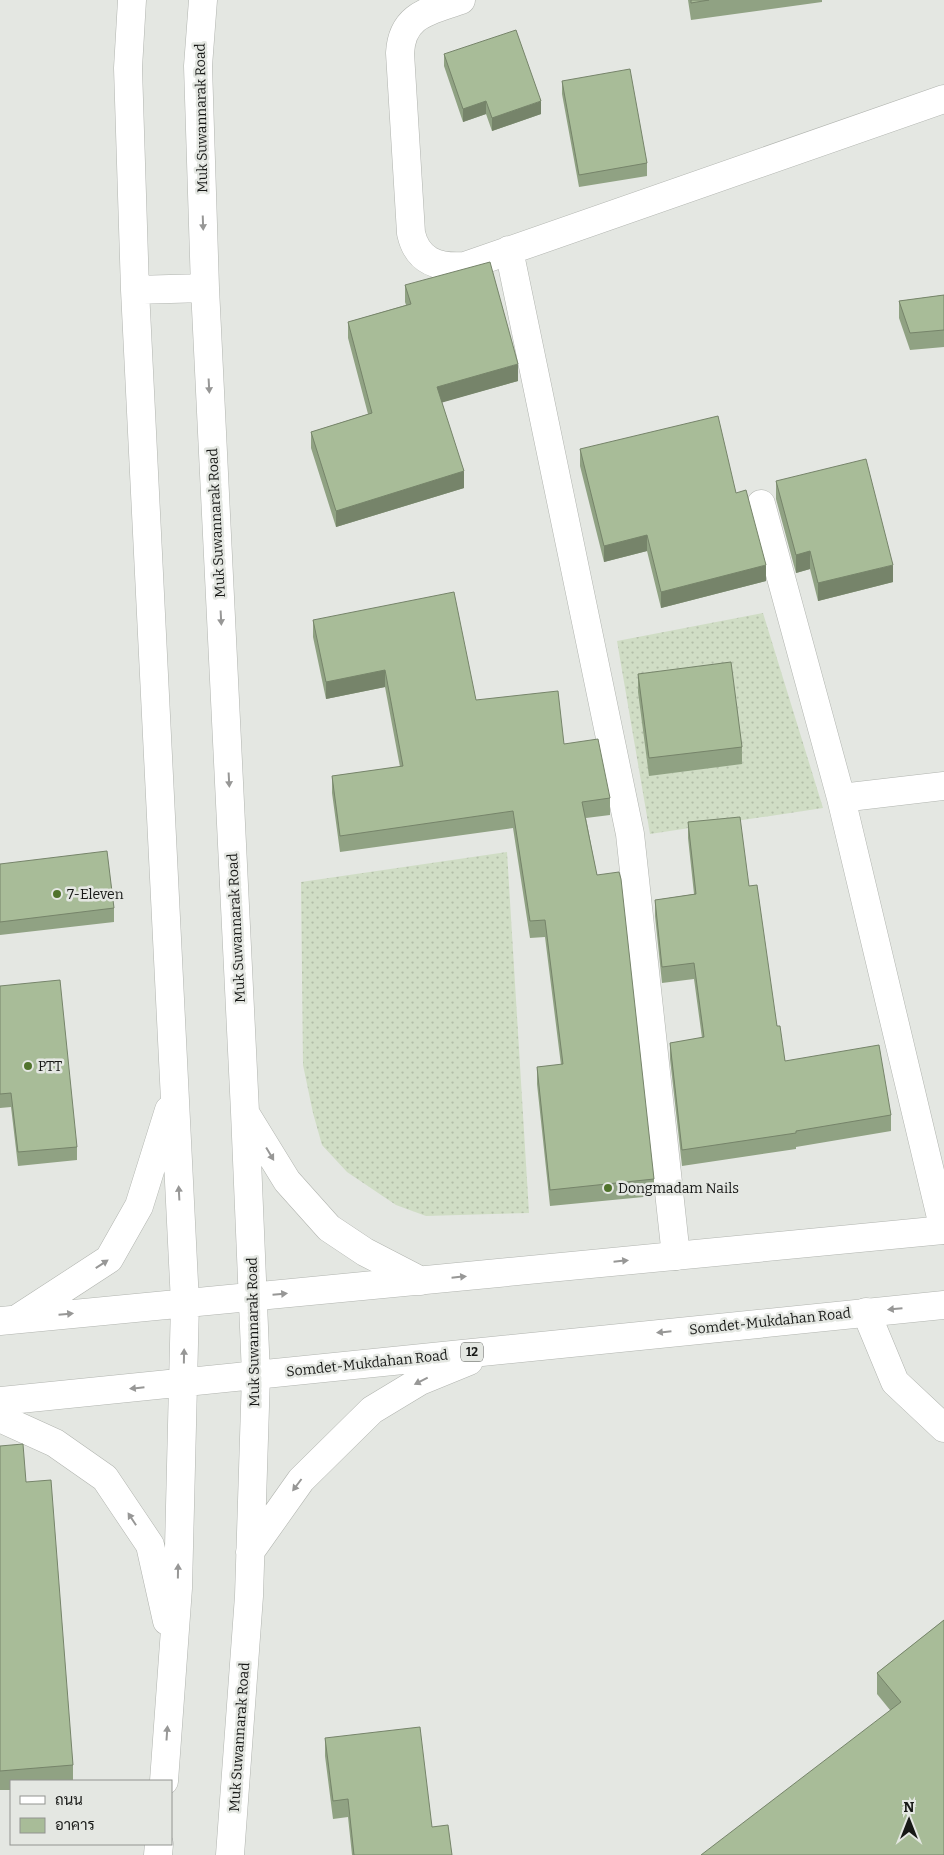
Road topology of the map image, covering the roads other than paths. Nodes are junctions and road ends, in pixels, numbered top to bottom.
1 (132, 0) edge
2 (203, 0) edge
3 (461, 0) edge
4 (944, 99) edge
5 (510, 250) junction
6 (204, 288) junction
7 (135, 290) junction
8 (761, 504) dead end
9 (944, 786) edge
10 (841, 798) junction
11 (174, 1094) junction
12 (245, 1112) junction
13 (944, 1230) edge
14 (676, 1256) junction
15 (421, 1281) junction
16 (254, 1296) junction
17 (185, 1303) junction
18 (944, 1305) edge
19 (866, 1312) junction
20 (8, 1320) edge
21 (498, 1349) junction
22 (256, 1375) junction
23 (183, 1383) junction
24 (0, 1402) edge
25 (0, 1418) edge
26 (944, 1428) edge
27 (250, 1552) junction
28 (173, 1647) junction
29 (164, 1780) edge
30 (230, 1855) edge

1 - 7 main road
2 -> 6 main road, Muk Suwannarak Road
3 - 5 main road
4 - 5 main road
5 - 14 main road
6 - 7 main road
6 -> 12 main road, Muk Suwannarak Road
7 - 11 main road
8 - 10 main road
9 - 10 main road
10 - 13 main road
17 -> 11 main road
20 -> 11 main road
12 -> 15 main road
12 - 16 main road, Muk Suwannarak Road
13 - 14 main road
15 -> 14 main road
16 -> 15 main road
16 - 17 main road
16 - 22 main road, Muk Suwannarak Road
20 -> 17 main road
23 -> 17 main road
18 -> 19 main road, Somdet-Mukdahan Road / 12
19 -> 21 main road, Somdet-Mukdahan Road / 12
19 - 26 main road
21 - 22 main road, Somdet-Mukdahan Road / 12
21 -> 27 main road
22 - 23 main road, Somdet-Mukdahan Road / 12
22 - 27 main road, Muk Suwannarak Road
23 -> 24 main road, Somdet-Mukdahan Road / 12
28 -> 23 main road
28 -> 25 main road
27 - 30 main road, Muk Suwannarak Road
29 -> 28 main road

